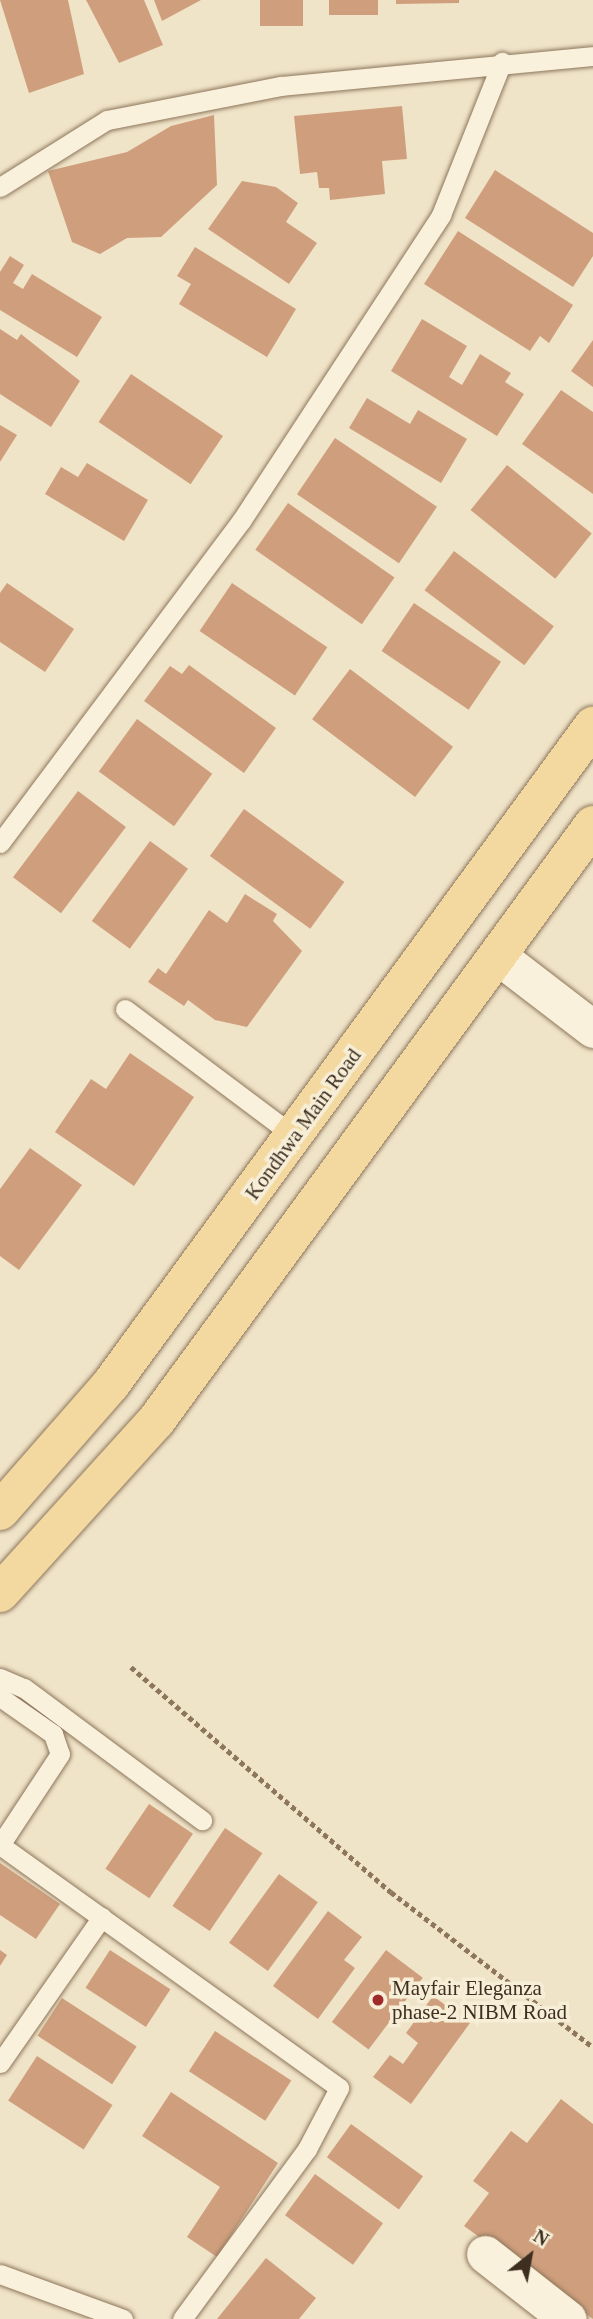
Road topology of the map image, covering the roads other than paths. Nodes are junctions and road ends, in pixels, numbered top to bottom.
1 (593, 56) edge
2 (502, 62) junction
3 (0, 187) edge
4 (593, 726) edge
5 (593, 825) edge
6 (0, 843) edge
7 (498, 956) junction
8 (125, 1009) dead end
9 (593, 1029) edge
10 (294, 1136) junction
11 (0, 1511) edge
12 (0, 1593) edge
13 (0, 1678) edge
14 (0, 1697) edge
15 (202, 1820) dead end
16 (0, 1845) edge
17 (102, 1917) junction
18 (0, 2063) edge
19 (485, 2254) dead end
20 (0, 2274) edge
21 (567, 2318) edge
22 (123, 2319) edge
23 (183, 2319) edge

1 - 2 lane
2 - 3 lane
2 - 6 lane
4 - 10 main road, Kondhwa Main Road
5 - 7 main road
7 - 9 street
7 - 12 main road
8 - 10 lane
10 - 11 main road, Kondhwa Main Road
13 - 15 lane
14 - 16 lane
16 - 17 lane
17 - 18 lane
17 - 23 lane
19 - 21 street
20 - 22 lane

